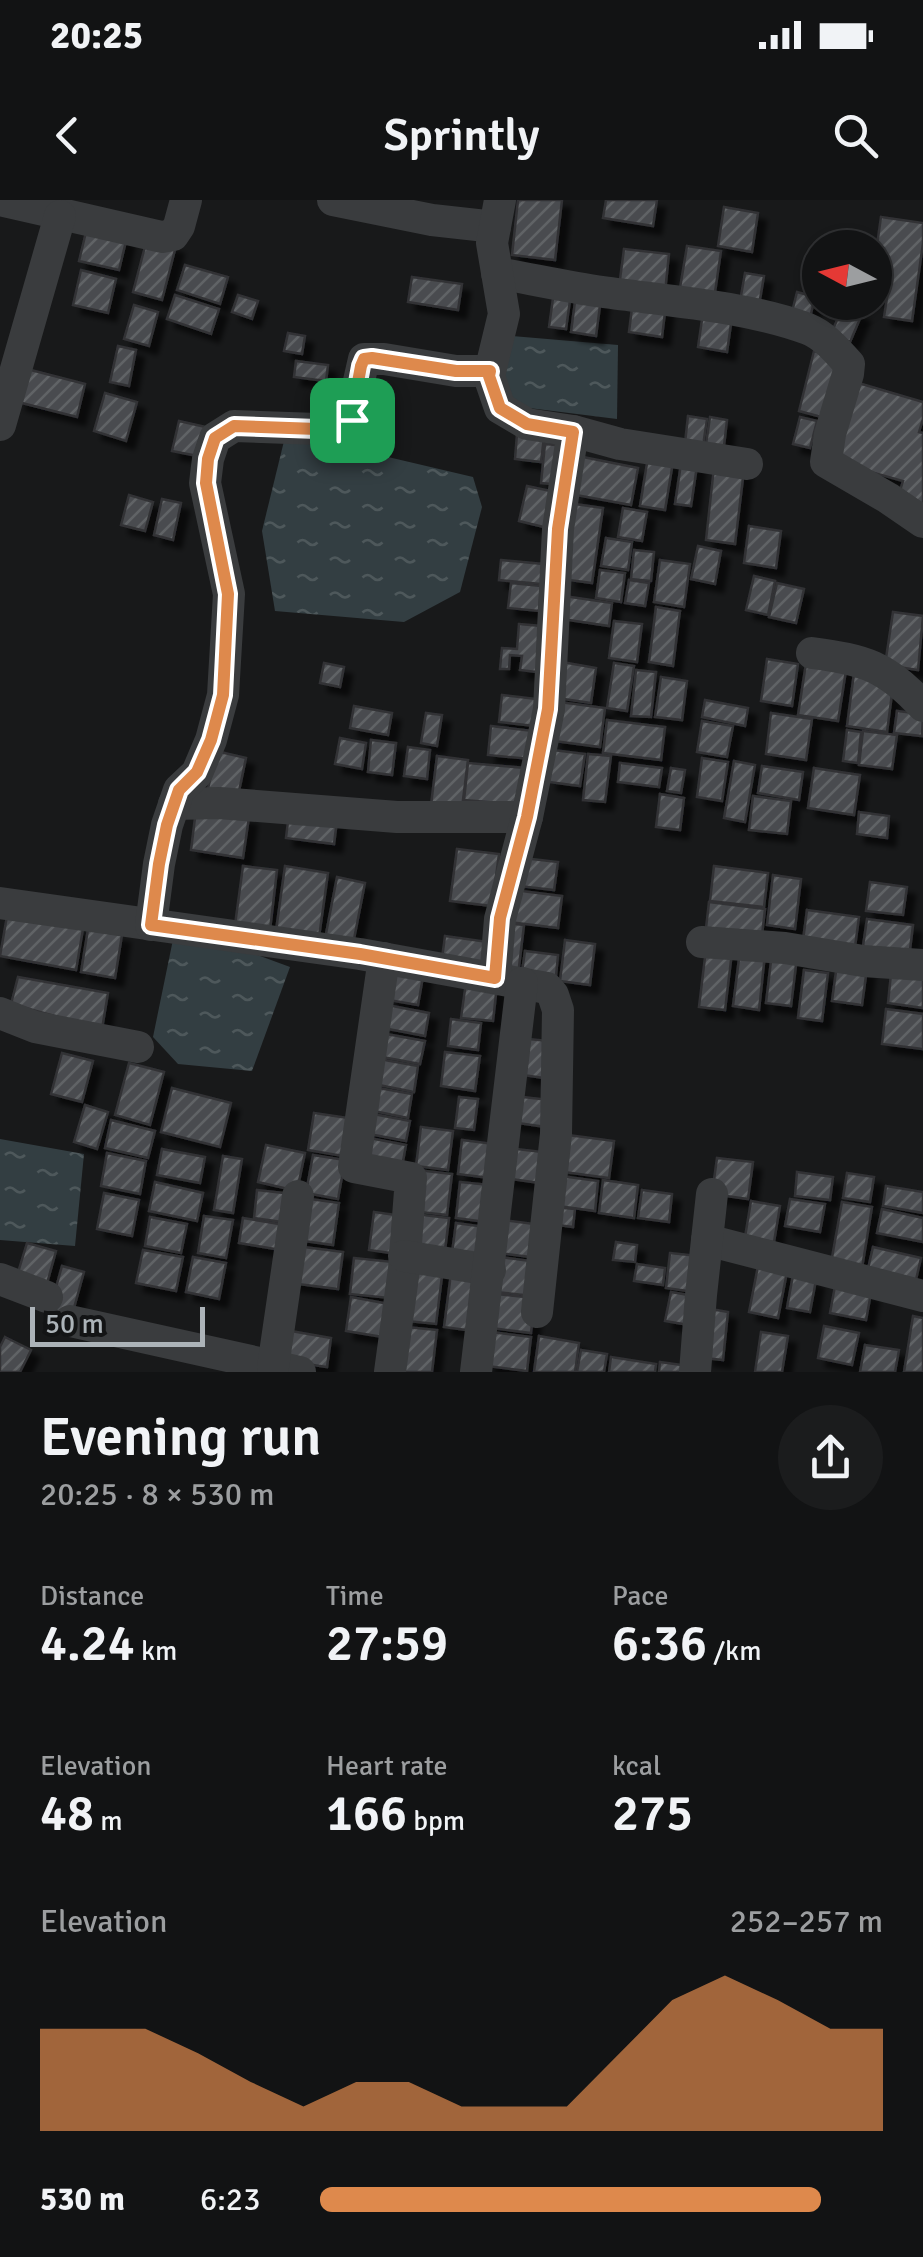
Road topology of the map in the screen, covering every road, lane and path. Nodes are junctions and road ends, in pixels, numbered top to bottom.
1 (0, 200) edge
2 (186, 200) edge
3 (333, 200) edge
4 (497, 214) edge
5 (60, 216) junction
6 (497, 273) junction
7 (490, 371) junction
8 (0, 424) edge
9 (573, 432) junction
10 (747, 464) dead end
11 (923, 522) edge
12 (812, 653) dead end
13 (923, 706) edge
14 (174, 804) junction
15 (527, 817) junction
16 (0, 903) edge
17 (151, 925) junction
18 (702, 942) dead end
19 (384, 958) junction
20 (923, 965) edge
21 (508, 980) junction
22 (0, 1013) edge
23 (138, 1046) dead end
24 (712, 1194) dead end
25 (298, 1196) dead end
26 (707, 1240) junction
27 (404, 1256) junction
28 (490, 1270) junction
29 (0, 1279) edge
30 (923, 1296) edge
31 (47, 1297) dead end
32 (537, 1312) dead end
33 (70, 1321) dead end
34 (286, 1369) edge
35 (390, 1372) edge
36 (476, 1372) edge
37 (695, 1372) edge

1 - 5 street
2 - 5 street
3 - 4 street
4 - 6 street
5 - 8 street
6 - 7 street
6 - 11 street
7 - 9 street
7 - 14 street
9 - 10 street
9 - 15 street
12 - 13 street
14 - 15 street
14 - 17 street
15 - 21 street
16 - 17 street
17 - 19 street
18 - 20 street
19 - 21 street
19 - 27 street
21 - 28 street
21 - 32 street
22 - 23 street
24 - 26 street
25 - 34 street
26 - 30 street
26 - 37 street
27 - 28 street
27 - 35 street
28 - 36 street
29 - 31 street
33 - 34 street

